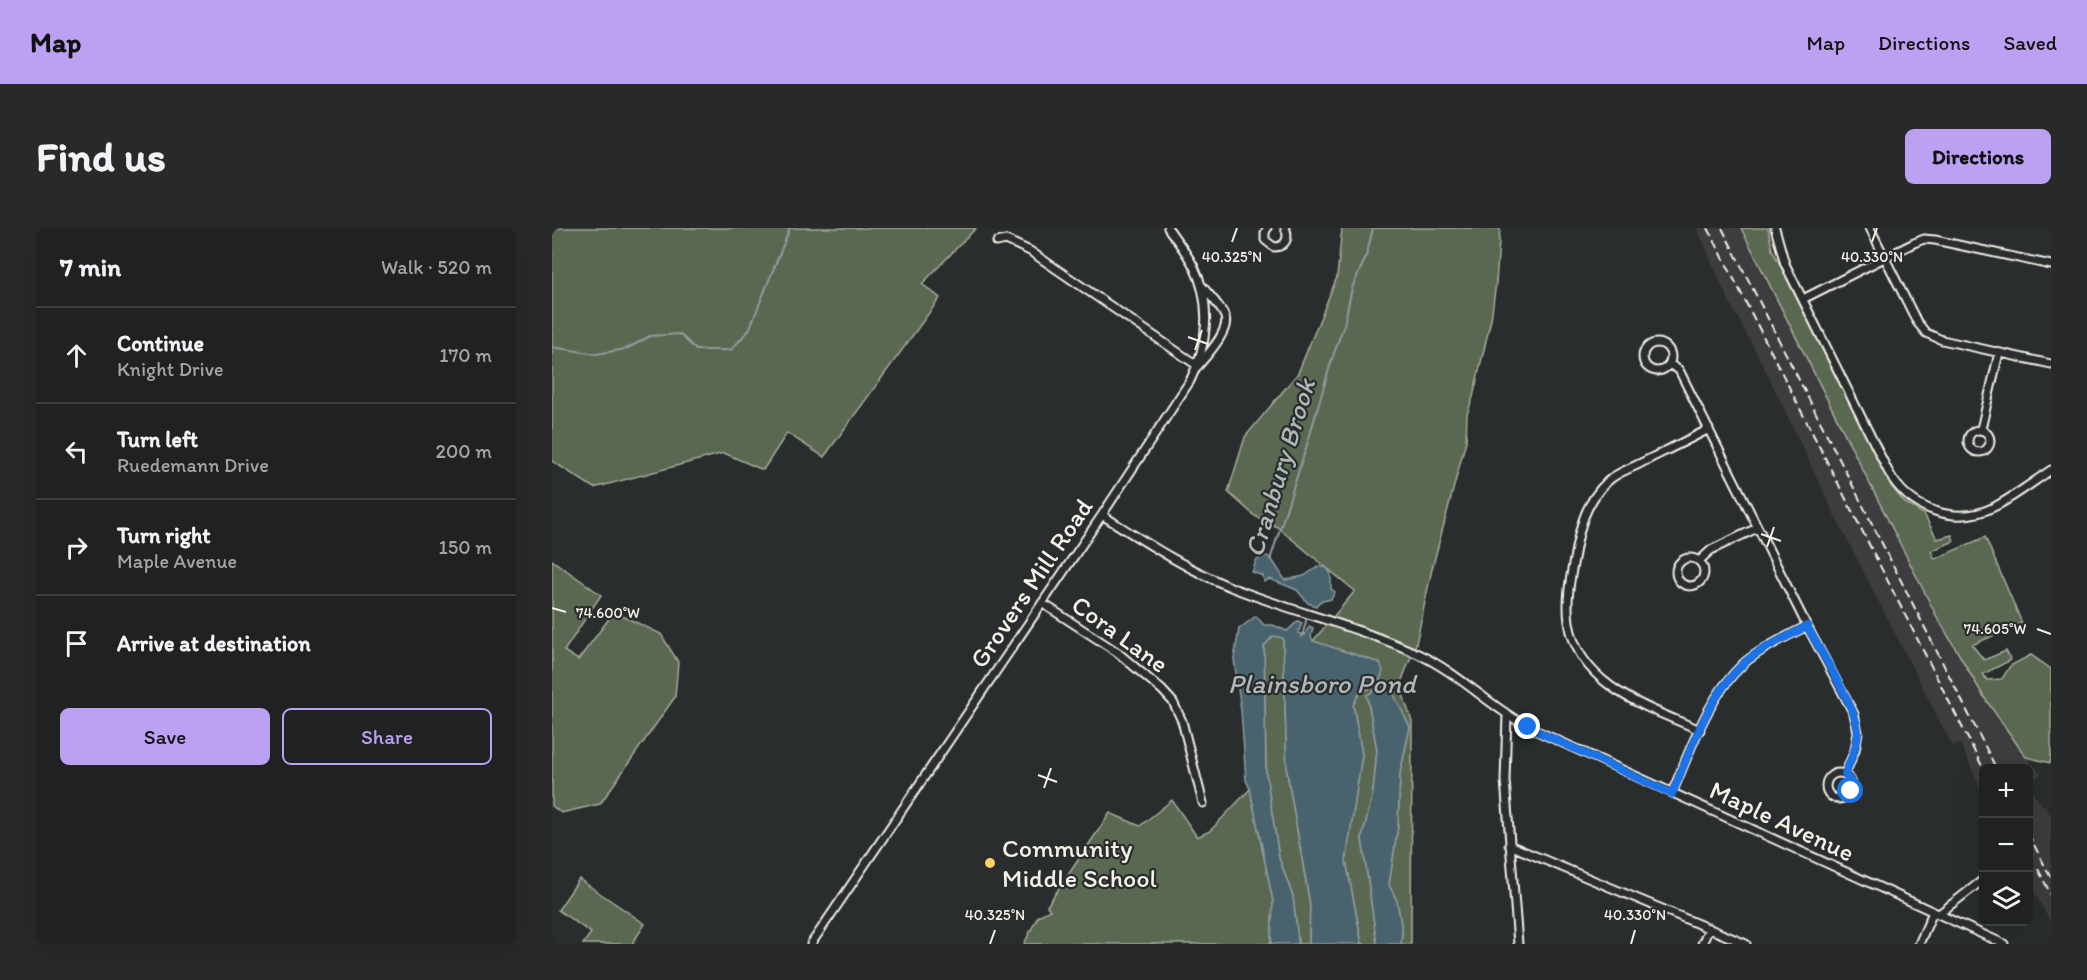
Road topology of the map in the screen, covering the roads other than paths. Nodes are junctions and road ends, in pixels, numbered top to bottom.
1 (1168, 228) edge
2 (1267, 228) edge
3 (1285, 228) edge
4 (1775, 228) edge
5 (1869, 228) edge
6 (997, 242) dead end
7 (1884, 257) junction
8 (2051, 265) edge
9 (1201, 284) junction
10 (1803, 299) junction
11 (1999, 353) junction
12 (1670, 364) junction
13 (2051, 364) edge
14 (1198, 366) junction
15 (1709, 429) junction
16 (1982, 429) dead end
17 (2051, 470) edge
18 (1102, 515) junction
19 (1757, 528) junction
20 (1699, 561) junction
21 (1041, 603) junction
22 (1807, 626) junction
23 (1507, 715) junction
24 (1700, 730) junction
25 (1845, 774) dead end
26 (1672, 794) junction
27 (1203, 803) dead end
28 (1509, 845) junction
29 (1979, 882) edge
30 (1936, 913) junction
31 (1709, 928) junction
32 (811, 944) edge
33 (1518, 944) edge
34 (1702, 944) edge
35 (1746, 944) edge
36 (1919, 944) edge
37 (2004, 944) edge

1 - 9 street, Grovers Mill Road
2 - 3 street
4 - 10 street
5 - 7 street
6 - 14 street
7 - 8 street
7 - 10 street
7 - 11 street
9 - 14 street, Grovers Mill Road
9 - 14 street
10 - 17 street
11 - 13 street
11 - 16 street
12 - 12 street
12 - 15 street
14 - 18 street, Grovers Mill Road
15 - 19 street
15 - 24 street
18 - 21 street, Grovers Mill Road
18 - 23 street, Maple Avenue
19 - 20 street
19 - 22 street
20 - 20 street
21 - 27 street, Cora Lane
21 - 32 street, Grovers Mill Road
22 - 24 street
22 - 25 street
23 - 26 street, Maple Avenue
23 - 28 street
24 - 26 street
26 - 30 street, Maple Avenue
28 - 31 street
28 - 33 street
29 - 30 street
30 - 36 street
30 - 37 street, Maple Avenue
31 - 34 street
31 - 35 street

